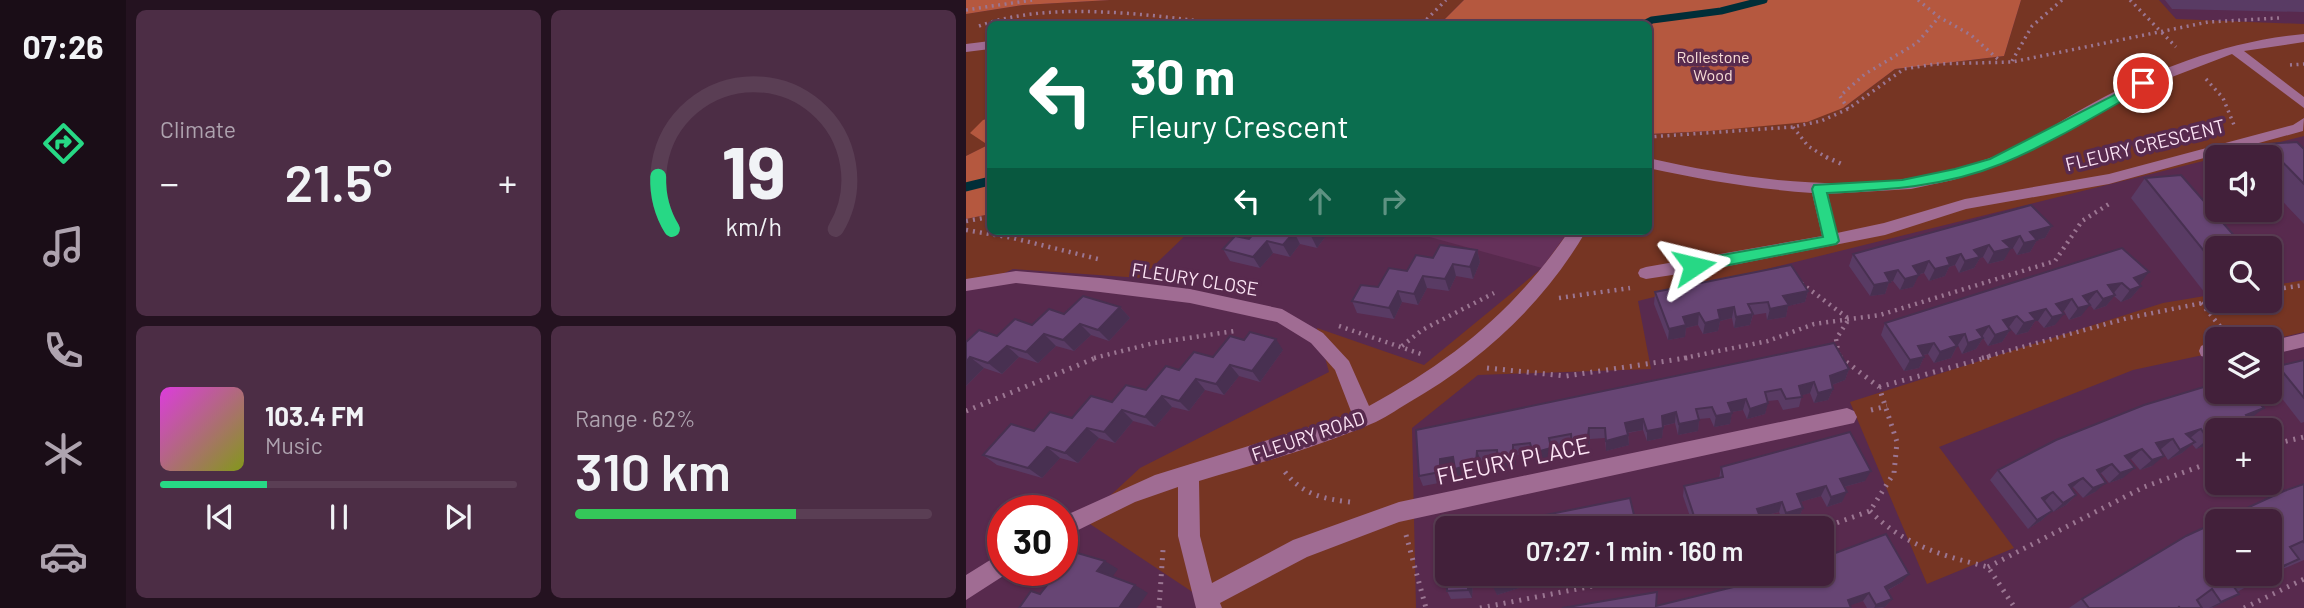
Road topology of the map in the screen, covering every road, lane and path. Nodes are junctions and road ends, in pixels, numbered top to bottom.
1 (1032, 0) edge
2 (1444, 0) edge
3 (1918, 0) edge
4 (2062, 0) edge
5 (1006, 5) junction
6 (1028, 8) dead end
7 (966, 10) edge
8 (1003, 12) dead end
9 (1939, 18) junction
10 (2288, 18) dead end
11 (1196, 21) edge
12 (1425, 21) edge
13 (2304, 38) edge
14 (987, 45) edge
15 (966, 48) edge
16 (2233, 49) junction
17 (2001, 61) junction
18 (2012, 62) junction
19 (2304, 104) edge
20 (1848, 109) junction
21 (2304, 122) edge
22 (1652, 137) edge
23 (1652, 164) edge
24 (2120, 176) junction
25 (1819, 189) junction
26 (987, 218) edge
27 (966, 221) edge
28 (966, 230) edge
29 (987, 234) edge
30 (995, 235) edge
31 (1575, 235) edge
32 (1831, 241) junction
33 (1783, 249) junction
34 (1109, 262) dead end
35 (1646, 273) joint
36 (967, 285) edge
37 (2304, 285) edge
38 (2282, 288) edge
39 (1497, 292) dead end
40 (1527, 302) junction
41 (2205, 302) edge
42 (2201, 303) junction
43 (1849, 319) junction
44 (1293, 323) junction
45 (2220, 327) edge
46 (1237, 331) dead end
47 (2304, 340) edge
48 (2282, 345) edge
49 (1401, 347) junction
50 (1461, 361) junction
51 (1879, 387) junction
52 (966, 411) edge
53 (2247, 411) edge
54 (1847, 417) dead end
55 (1364, 418) junction
56 (2253, 418) edge
57 (2304, 436) edge
58 (2282, 442) edge
59 (2205, 464) edge
60 (1188, 476) junction
61 (1870, 511) junction
62 (1078, 520) edge
63 (1834, 524) edge
64 (1988, 567) junction
65 (987, 575) edge
66 (2304, 579) edge
67 (1593, 586) edge
68 (966, 589) edge
69 (1207, 603) edge
70 (1480, 608) edge
71 (2015, 608) edge
72 (2244, 608) edge

1 - 5 path
2 - 12 path
3 - 9 path
4 - 18 path
5 - 7 path
5 - 8 path
6 - 11 path
9 - 17 path
9 - 20 path
10 - 18 path
13 - 16 street
14 - 15 street
16 - 19 street
16 - 25 street
17 - 18 path
17 - 20 path
20 - 22 path
21 - 24 street, FLEURY CRESCENT
23 - 25 street
24 - 32 street, FLEURY CRESCENT
24 - 43 path
25 - 32 street
26 - 27 path
28 - 29 path
30 - 34 path
31 - 40 street, FLEURY ROAD
32 - 33 street, FLEURY CRESCENT
33 - 35 street, FLEURY CRESCENT
33 - 43 path
35 - 40 path
36 - 44 street, FLEURY CLOSE
37 - 38 path
39 - 49 path
40 - 50 street, FLEURY ROAD
41 - 42 path
42 - 45 path
42 - 51 path
43 - 50 path
43 - 51 path
44 - 49 path
44 - 55 street, FLEURY CLOSE
46 - 52 path
47 - 48 street
49 - 50 path
50 - 55 street, FLEURY ROAD
51 - 61 path
53 - 56 path
54 - 69 street, FLEURY PLACE
55 - 60 street, FLEURY ROAD
57 - 58 path
59 - 64 path
60 - 62 street, FLEURY ROAD
60 - 69 street
61 - 63 path
61 - 64 path
64 - 71 path
65 - 68 street
66 - 72 path
67 - 70 path

